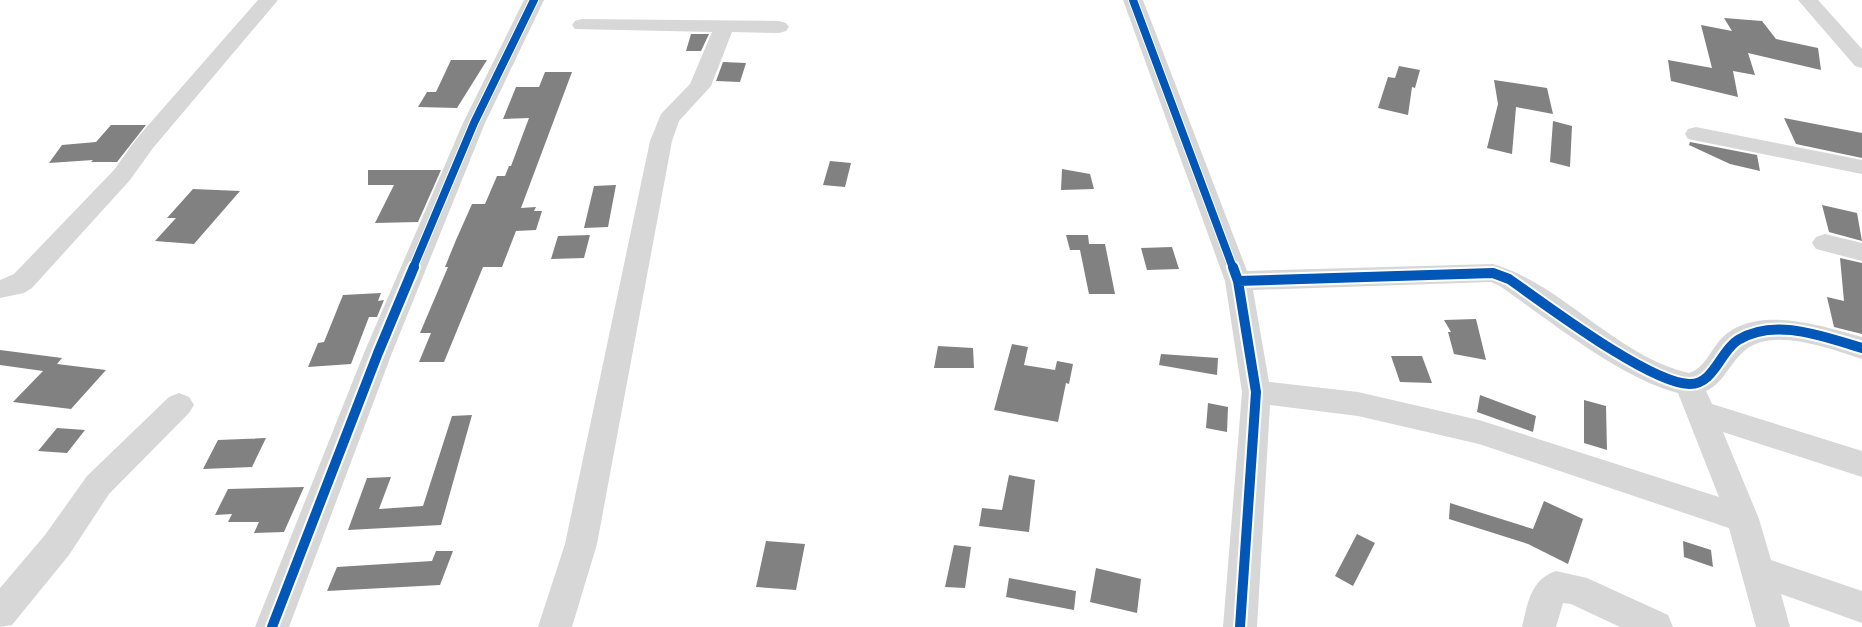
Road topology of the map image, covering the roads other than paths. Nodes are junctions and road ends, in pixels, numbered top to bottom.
1 (268, 0) edge
2 (534, 0) edge
3 (1133, 0) edge
4 (1808, 0) edge
5 (582, 25) dead end
6 (724, 27) junction
7 (779, 27) dead end
8 (1861, 61) edge
9 (1696, 134) dead end
10 (1862, 167) edge
11 (1825, 243) dead end
12 (1862, 252) edge
13 (1238, 281) junction
14 (0, 289) edge
15 (1862, 348) edge
16 (1256, 392) junction
17 (1694, 398) junction
18 (179, 405) dead end
19 (1862, 464) edge
20 (1743, 519) junction
21 (1757, 570) junction
22 (1862, 607) edge
23 (0, 614) edge
24 (272, 627) edge
25 (555, 627) edge
26 (1240, 627) edge
27 (1539, 627) edge
28 (1656, 627) edge
29 (1773, 627) edge

1 - 14 street
2 - 24 street
3 - 13 street
4 - 8 street
5 - 6 street
6 - 7 street
6 - 25 street
9 - 10 street
11 - 12 street
13 - 16 street
13 - 17 street
15 - 17 street
16 - 20 street
16 - 26 street
17 - 19 street
17 - 20 street
18 - 23 street
20 - 21 street
21 - 22 street
21 - 29 street
27 - 28 street

